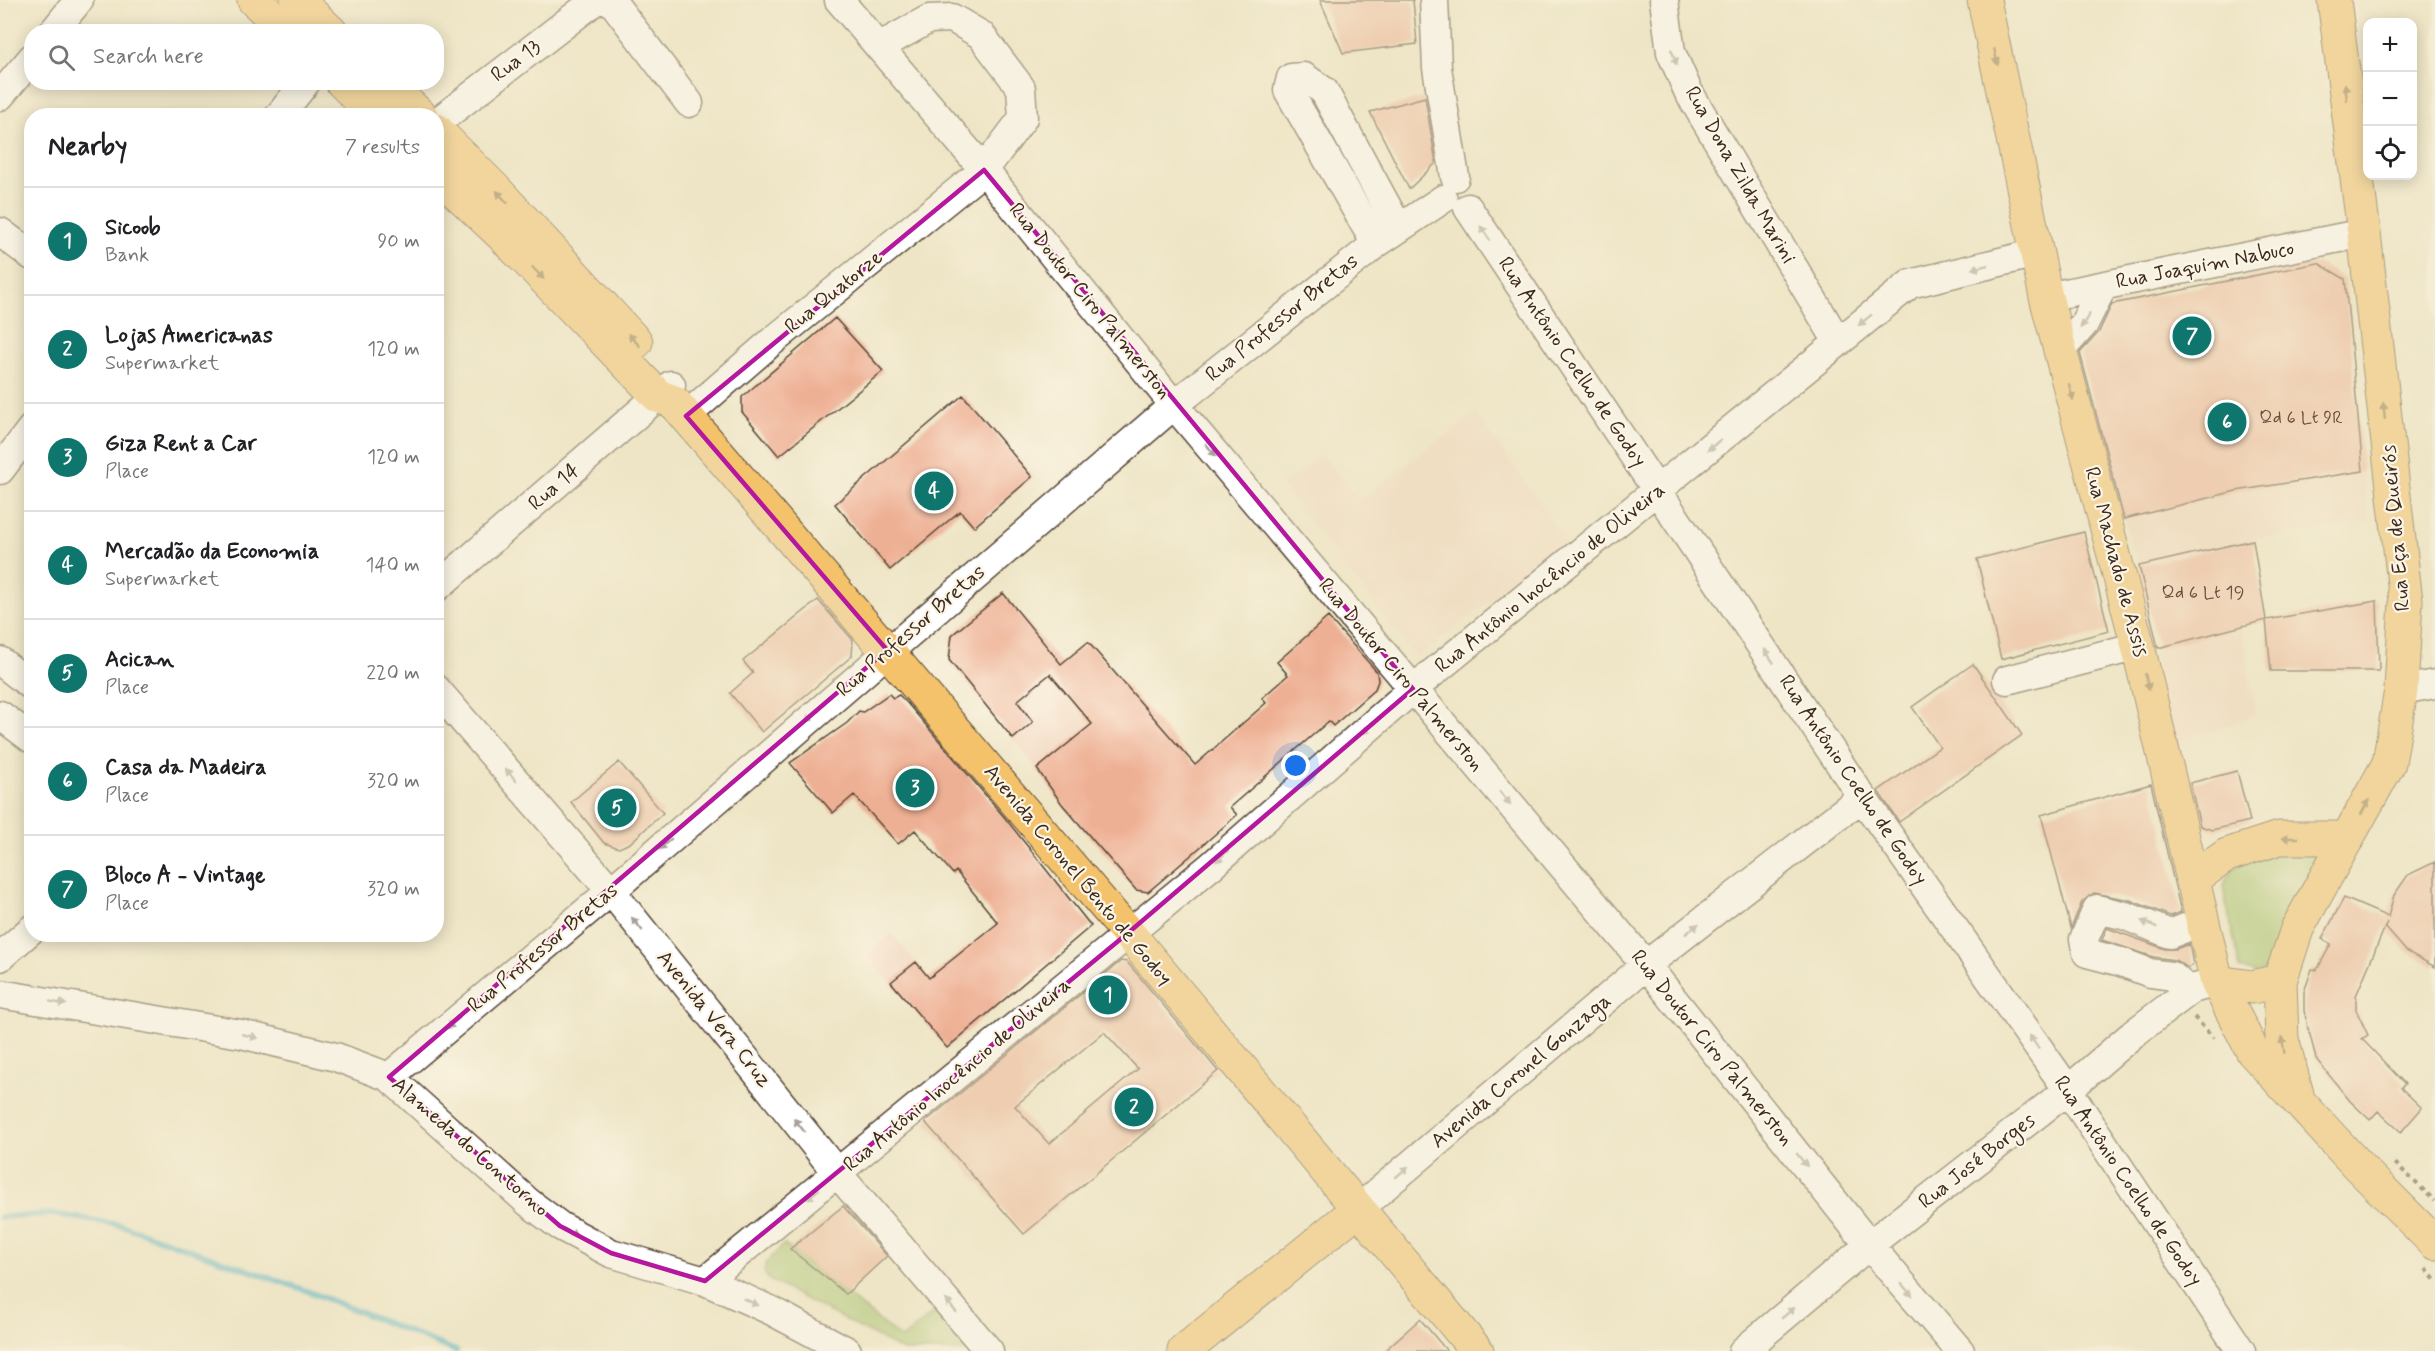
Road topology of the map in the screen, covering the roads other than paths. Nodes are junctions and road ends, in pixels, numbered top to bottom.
1 (79, 0) edge
2 (254, 0) edge
3 (297, 0) edge
4 (596, 0) edge
5 (611, 0) edge
6 (839, 0) edge
7 (1434, 0) edge
8 (1665, 0) edge
9 (1984, 0) edge
10 (2334, 0) edge
11 (60, 24) edge
12 (280, 24) edge
13 (322, 24) edge
14 (879, 47) junction
15 (24, 68) edge
16 (300, 90) edge
17 (350, 90) edge
18 (393, 90) edge
19 (0, 96) edge
20 (689, 103) dead end
21 (285, 108) edge
22 (368, 108) edge
23 (413, 108) edge
24 (444, 117) edge
25 (444, 138) edge
26 (984, 170) junction
27 (444, 181) edge
28 (1455, 194) junction
29 (0, 232) edge
30 (2364, 233) junction
31 (1387, 235) junction
32 (24, 250) edge
33 (2037, 253) junction
34 (2103, 285) junction
35 (2046, 297) junction
36 (1838, 342) junction
37 (2060, 351) junction
38 (672, 400) junction
39 (1174, 405) junction
40 (24, 438) edge
41 (0, 470) edge
42 (1659, 490) junction
43 (444, 582) edge
44 (2138, 646) junction
45 (887, 650) junction
46 (0, 661) edge
47 (24, 680) edge
48 (2007, 680) dead end
49 (2435, 684) edge
50 (1413, 689) junction
51 (2401, 690) junction
52 (444, 698) edge
53 (0, 715) edge
54 (24, 733) edge
55 (1862, 797) junction
56 (2348, 838) junction
57 (2193, 879) junction
58 (611, 891) junction
59 (2203, 921) junction
60 (1128, 933) junction
61 (24, 936) edge
62 (0, 957) edge
63 (1646, 965) junction
64 (2280, 981) junction
65 (2203, 986) junction
66 (0, 994) edge
67 (389, 1077) junction
68 (2068, 1090) junction
69 (2299, 1101) junction
70 (838, 1174) junction
71 (1357, 1210) junction
72 (2435, 1243) edge
73 (1869, 1245) junction
74 (705, 1281) junction
75 (847, 1351) edge
76 (989, 1351) edge
77 (1184, 1351) edge
78 (1477, 1351) edge
79 (1743, 1351) edge
80 (1960, 1351) edge
81 (2241, 1351) edge

1 - 11 street
2 - 12 main road
3 - 13 main road
4 - 24 street, Rua 13
5 - 20 street
6 - 14 street, Rua Doutor Ciro Palmerston
7 - 28 street, Rua Antônio Coelho de Godoy
8 -> 36 street, Rua Dona Zilda Marini
9 -> 33 main road, Rua Machado de Assis
30 -> 10 main road, Rua Eça de Queirós
14 - 26 street, Rua Doutor Ciro Palmerston
14 - 26 street, Rua Quatorze
15 - 19 street
16 - 21 street
17 - 22 main road
18 - 23 main road
38 -> 25 main road, Avenida Coronel Bento de Godoy
26 - 38 street, Rua Quatorze
26 - 39 street, Rua Doutor Ciro Palmerston
27 -> 38 main road, Avenida Coronel Bento de Godoy
28 - 31 street, Rua Professor Bretas
42 -> 28 street, Rua Antônio Coelho de Godoy
29 - 32 street
30 - 34 street, Rua Joaquim Nabuco
51 -> 30 main road, Rua Eça de Queirós
31 - 31 street
31 - 39 street, Rua Professor Bretas
33 - 35 main road, Rua Machado de Assis
33 -> 36 street, Rua Antônio Inocêncio de Oliveira
34 - 35 street, Rua Joaquim Nabuco
34 -> 37 street
35 - 37 main road, Rua Machado de Assis
36 -> 42 street, Rua Antônio Inocêncio de Oliveira
37 -> 44 main road, Rua Machado de Assis
38 - 43 street, Rua 14
38 - 45 main road, Avenida Coronel Bento de Godoy
39 - 45 street, Rua Professor Bretas
39 -> 50 street, Rua Doutor Ciro Palmerston
40 - 41 street
42 - 50 street, Rua Antônio Inocêncio de Oliveira
55 -> 42 street, Rua Antônio Coelho de Godoy
44 - 48 street
44 -> 57 main road, Rua Machado de Assis
45 -> 58 street, Rua Professor Bretas
45 - 60 main road, Avenida Coronel Bento de Godoy
46 - 47 street
49 - 51 street
50 -> 60 street, Rua Antônio Inocêncio de Oliveira
50 -> 63 street, Rua Doutor Ciro Palmerston
56 -> 51 main road, Rua Eça de Queirós
58 -> 52 street, Avenida Vera Cruz
53 - 54 street
63 -> 55 street, Avenida Coronel Gonzaga
68 -> 55 street, Rua Antônio Coelho de Godoy
56 -> 57 main road
56 - 64 main road, Rua Eça de Queirós
57 - 59 main road, Rua Machado de Assis
58 -> 67 street, Rua Professor Bretas
70 -> 58 street, Avenida Vera Cruz
59 - 65 main road, Rua Machado de Assis
59 -> 65 street
60 - 70 street, Rua Antônio Inocêncio de Oliveira
60 - 71 main road, Avenida Coronel Bento de Godoy
61 - 62 street
71 -> 63 street, Avenida Coronel Gonzaga
63 -> 73 street, Rua Doutor Ciro Palmerston
64 - 65 main road
69 -> 64 main road, Rua Eça de Queirós
65 - 68 street, Rua José Borges
65 - 69 main road, Rua Machado de Assis
66 -> 67 street, Alameda do Contorno
67 -> 74 street, Alameda do Contorno
68 - 73 street, Rua José Borges
68 - 81 street, Rua Antônio Coelho de Godoy
69 - 72 main road, Rua Machado de Assis
70 -> 74 street, Rua Antônio Inocêncio de Oliveira
76 -> 70 street, Avenida Vera Cruz
71 - 77 main road, Avenida Coronel Gonzaga
71 - 78 main road, Avenida Coronel Bento de Godoy
79 -> 73 street, Rua José Borges
73 -> 80 street, Rua Doutor Ciro Palmerston
74 -> 75 street, Alameda do Contorno

